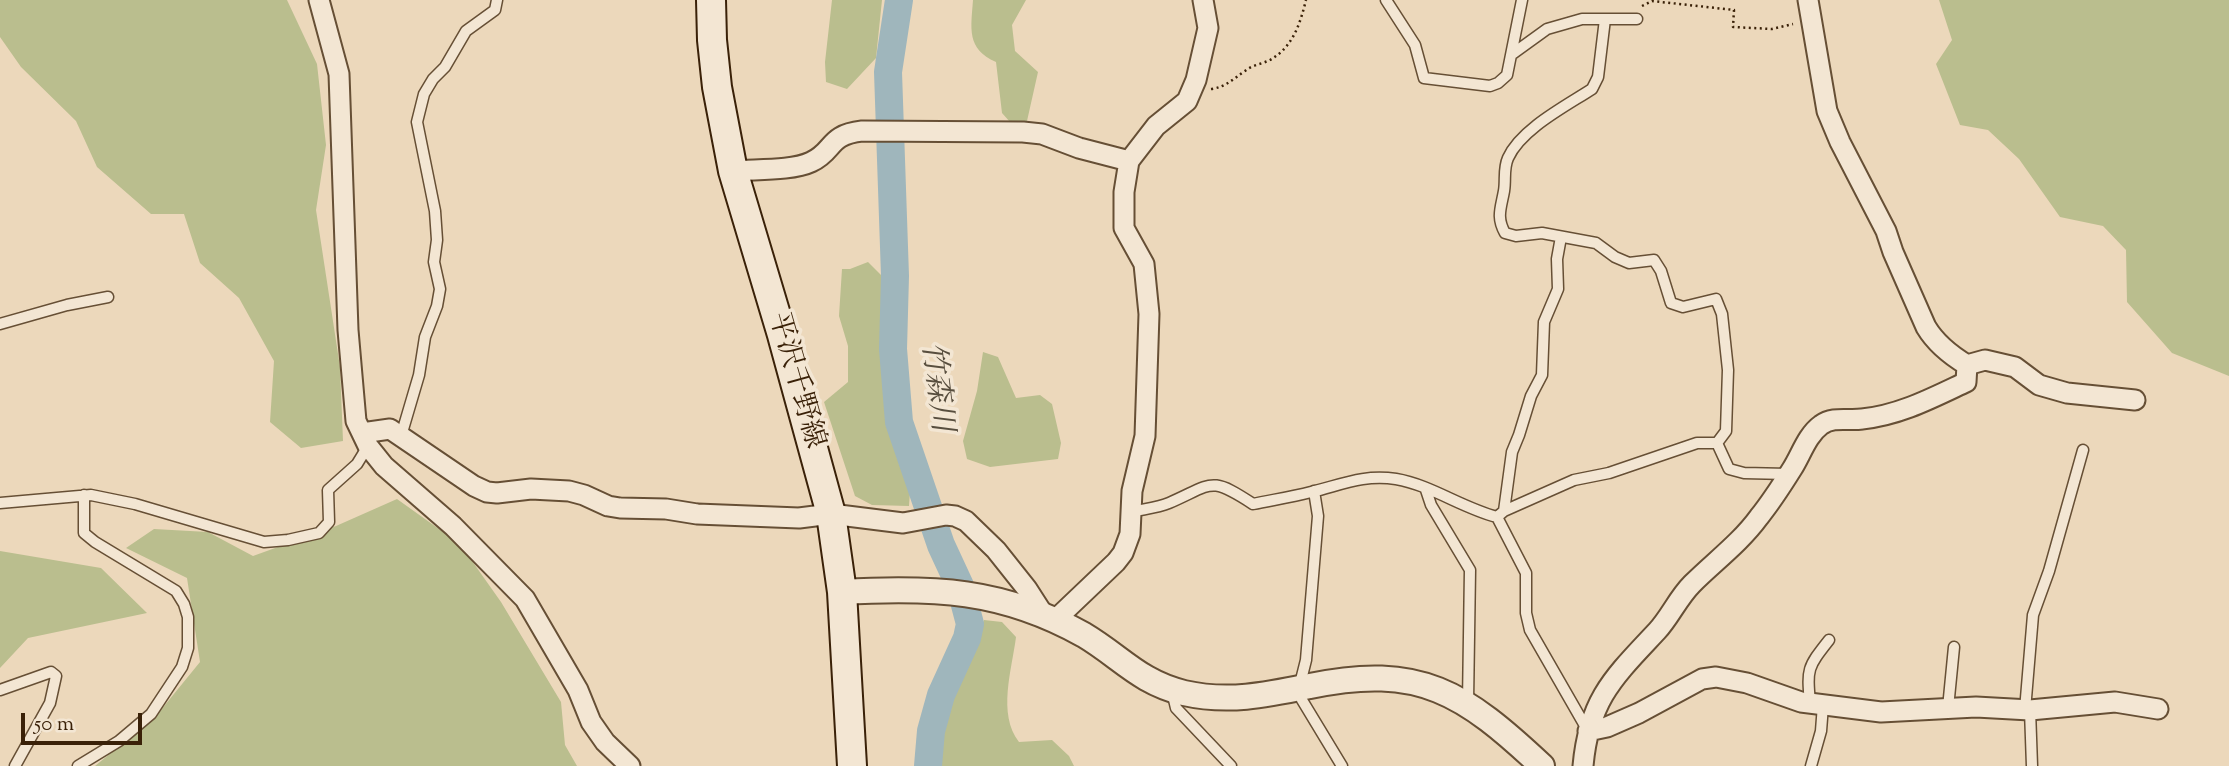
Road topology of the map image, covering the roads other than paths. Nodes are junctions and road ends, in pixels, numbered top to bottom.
1 (319, 0) edge
2 (497, 0) edge
3 (711, 0) edge
4 (1203, 0) edge
5 (1386, 0) edge
6 (1522, 0) edge
7 (1809, 9) edge
8 (1605, 19) junction
9 (1637, 19) road end
10 (1511, 55) junction
11 (1129, 161) junction
12 (733, 171) junction
13 (1561, 236) junction
14 (108, 297) dead end
15 (0, 324) edge
16 (1967, 365) junction
17 (2135, 400) dead end
18 (401, 436) junction
19 (365, 440) junction
20 (1717, 443) junction
21 (2083, 450) dead end
22 (1788, 474) junction
23 (1426, 490) junction
24 (1314, 491) junction
25 (84, 495) junction
26 (0, 503) edge
27 (1131, 512) junction
28 (831, 514) junction
29 (1500, 514) junction
30 (842, 593) junction
31 (1050, 619) junction
32 (1829, 640) dead end
33 (1954, 647) dead end
34 (1299, 688) junction
35 (1171, 689) junction
36 (0, 690) edge
37 (1816, 704) junction
38 (1468, 705) junction
39 (1948, 708) junction
40 (2158, 709) dead end
41 (2028, 710) junction
42 (1588, 731) junction
43 (15, 766) edge
44 (78, 766) edge
45 (630, 766) edge
46 (852, 766) edge
47 (1231, 766) edge
48 (1342, 766) edge
49 (1542, 766) edge
50 (1583, 766) edge
51 (1811, 766) edge
52 (2032, 766) edge

1 - 19 street
2 - 18 lane
3 - 12 main road, 平沢千野線
4 - 11 street
5 - 10 lane
6 - 10 lane
7 - 16 street
8 - 9 lane
8 - 10 lane
8 - 13 lane
11 - 12 street
11 - 27 street
12 - 28 main road, 平沢千野線
13 - 20 lane
13 - 29 lane
14 - 15 lane
16 - 17 street
16 - 22 street
18 - 19 street
18 - 28 street
19 - 25 lane
19 - 45 street
20 - 22 lane
20 - 29 lane
21 - 41 lane
22 - 42 street
23 - 24 lane
23 - 29 lane
23 - 38 lane
24 - 27 lane
24 - 34 lane
25 - 26 lane
25 - 44 lane
27 - 31 street
28 - 30 main road, 平沢千野線
28 - 31 street
29 - 42 lane
30 - 31 street
30 - 46 main road, 平沢千野線
31 - 35 street
32 - 37 lane
33 - 39 lane
34 - 35 street
34 - 38 street
34 - 48 lane
35 - 47 lane
36 - 43 lane
37 - 39 street
37 - 42 street
37 - 51 lane
38 - 49 street
39 - 41 street
40 - 41 street
41 - 52 lane
42 - 50 street

